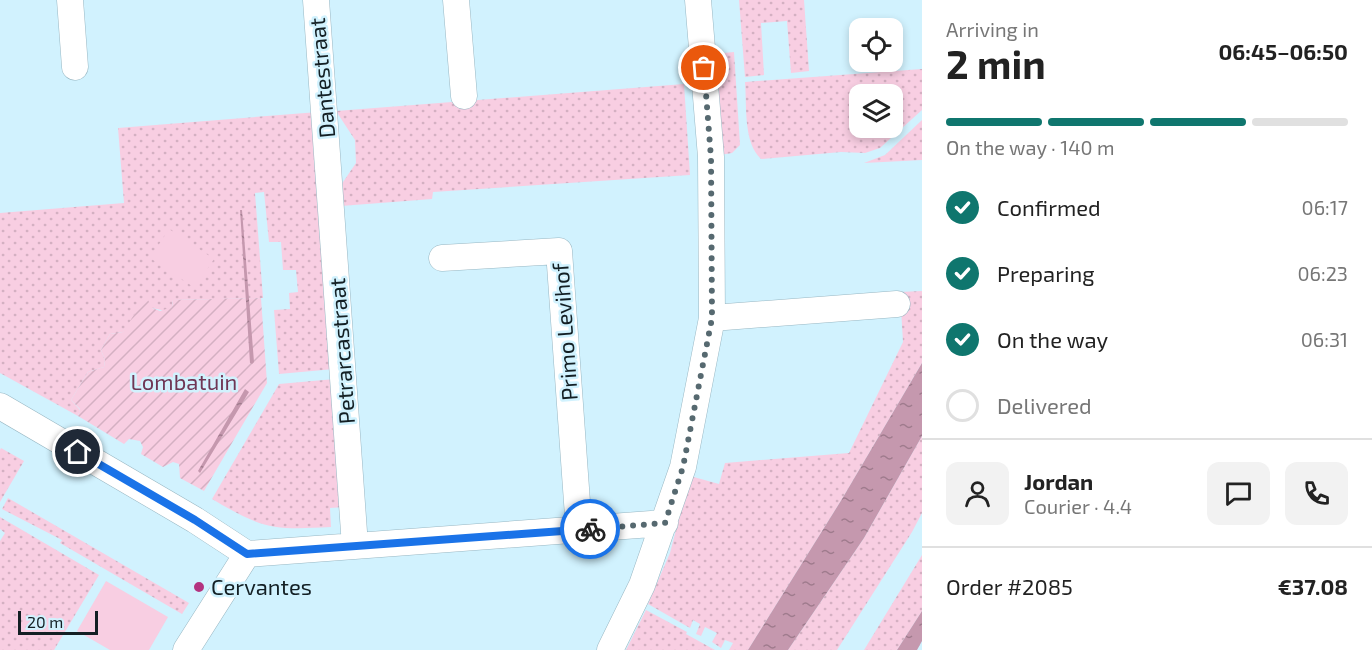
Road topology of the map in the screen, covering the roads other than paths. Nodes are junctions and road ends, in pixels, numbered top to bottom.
1 (70, 0) edge
2 (316, 0) edge
3 (456, 0) edge
4 (699, 0) edge
5 (75, 67) dead end
6 (464, 96) dead end
7 (328, 156) joint
8 (442, 258) dead end
9 (897, 304) dead end
10 (712, 318) junction
11 (0, 406) edge
12 (665, 523) junction
13 (579, 530) junction
14 (355, 546) junction
15 (247, 554) junction
16 (186, 650) edge
17 (610, 650) edge

1 - 5 street
2 - 7 street, Dantestraat
3 - 6 street
4 - 10 street
7 - 14 street, Petrarcastraat
8 - 13 street, Primo Levihof
9 - 10 street
10 - 12 street
11 - 15 street
12 - 13 street
12 - 17 street
13 - 14 street
14 - 15 street
15 - 16 street

